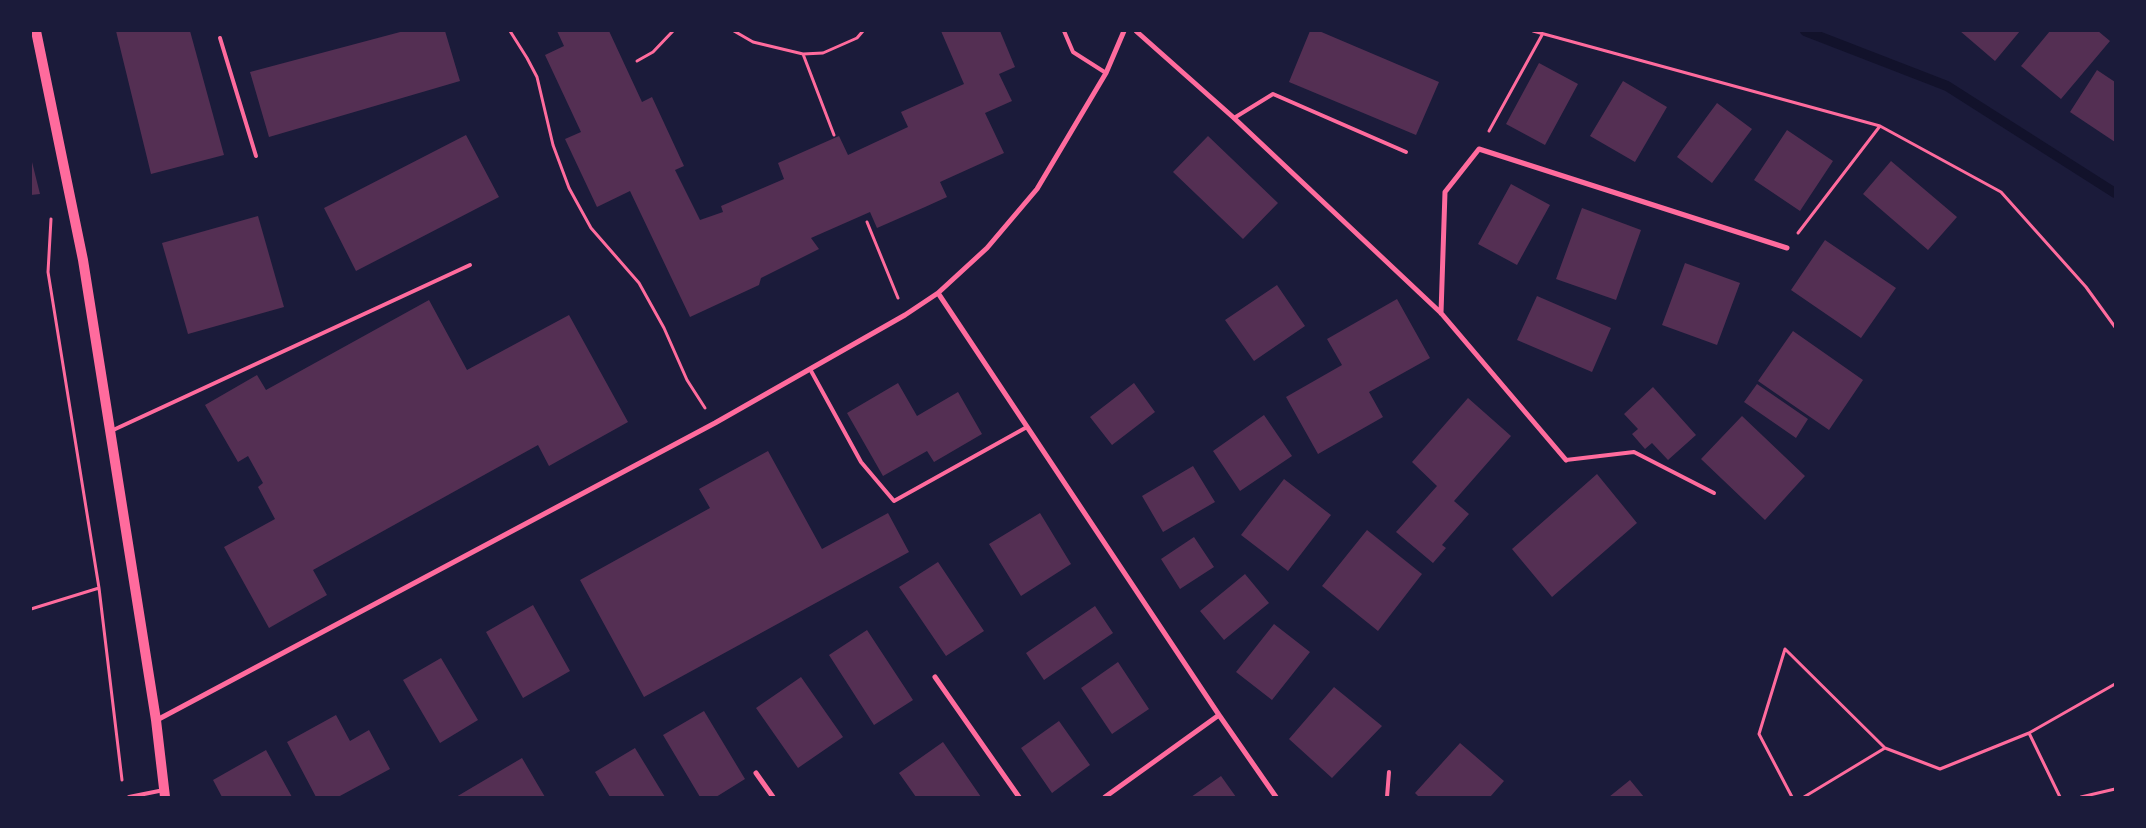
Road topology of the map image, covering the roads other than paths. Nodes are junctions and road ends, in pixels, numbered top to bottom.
1 (36, 31) edge
2 (1064, 31) edge
3 (1124, 31) edge
4 (1136, 31) edge
5 (220, 38) dead end
6 (1106, 73) junction
7 (1234, 118) junction
8 (1406, 152) dead end
9 (256, 156) dead end
10 (1787, 248) road end
11 (470, 266) dead end
12 (938, 293) junction
13 (1441, 313) junction
14 (810, 369) junction
15 (1028, 427) junction
16 (110, 431) junction
17 (1566, 460) joint
18 (1714, 493) dead end
19 (935, 677) dead end
20 (1219, 715) junction
21 (156, 720) junction
22 (1389, 772) dead end
23 (756, 773) dead end
24 (164, 793) edge
25 (129, 797) edge
26 (773, 797) edge
27 (1019, 797) edge
28 (1105, 797) edge
29 (1276, 797) edge
30 (1387, 797) edge

1 - 16 main road
2 - 6 lane
3 - 6 street
4 - 7 street
5 - 9 lane
6 - 12 street
7 - 8 lane
7 - 13 street
10 - 13 street
11 - 16 lane
12 - 14 street
12 - 15 street
13 - 17 street
14 - 15 lane
14 - 21 street
15 - 20 street
16 - 21 main road
17 - 18 lane
19 - 27 street
20 - 28 street
20 - 29 street
21 - 24 main road
22 - 30 lane
23 - 26 street
24 - 25 lane

